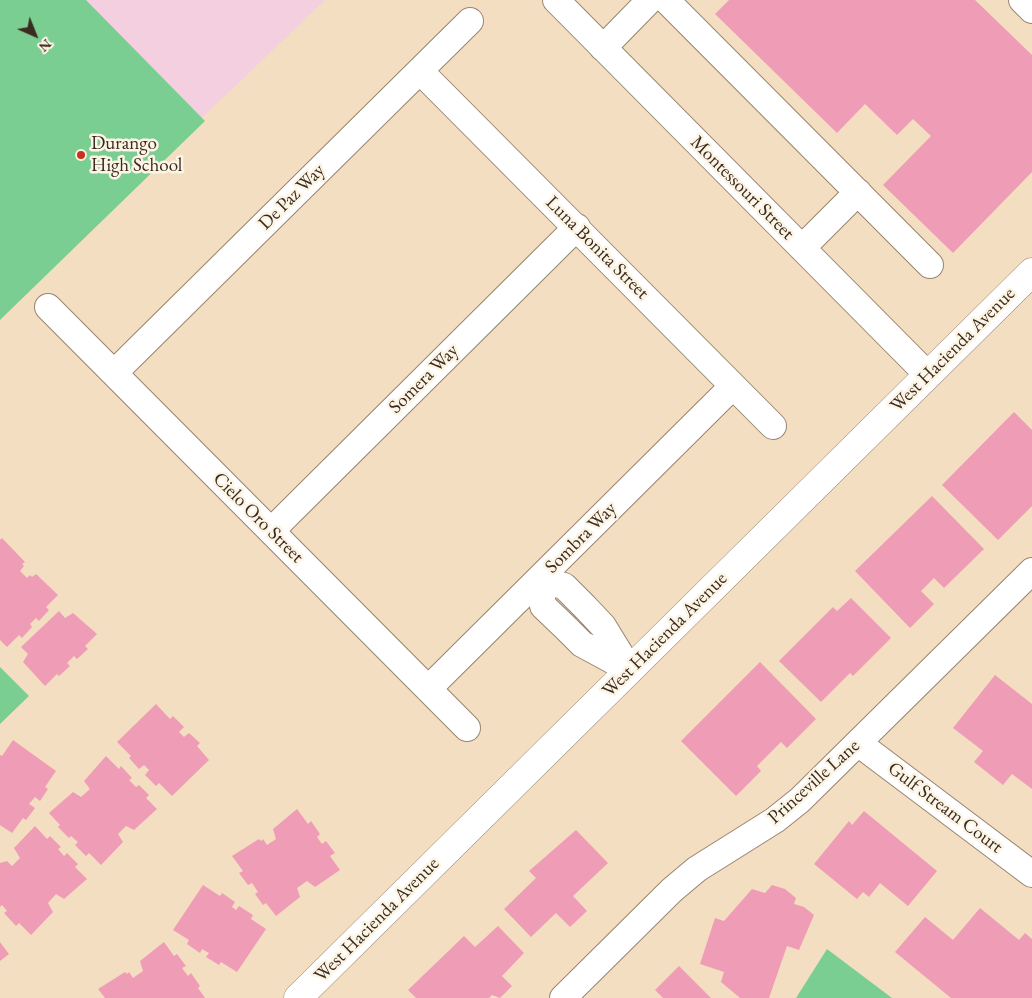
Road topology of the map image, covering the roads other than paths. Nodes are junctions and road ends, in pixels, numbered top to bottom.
1 (556, 0) edge
2 (650, 0) edge
3 (666, 0) edge
4 (1022, 0) edge
5 (1032, 10) edge
6 (470, 21) dead end
7 (604, 48) junction
8 (420, 71) junction
9 (858, 192) junction
10 (577, 227) junction
11 (802, 248) junction
12 (930, 265) dead end
13 (1032, 272) edge
14 (48, 308) dead end
15 (114, 373) junction
16 (928, 375) junction
17 (732, 387) junction
18 (773, 426) dead end
19 (271, 530) junction
20 (1032, 571) edge
21 (539, 580) junction
22 (586, 608) junction
23 (565, 628) junction
24 (630, 670) junction
25 (428, 689) junction
26 (467, 728) dead end
27 (858, 742) junction
28 (1032, 874) edge
29 (298, 998) edge
30 (563, 998) edge

1 - 7 street, Montessouri Street
2 - 7 street
3 - 9 street
4 - 5 street
6 - 8 street, De Paz Way
7 - 11 street, Montessouri Street
8 - 10 street, Luna Bonita Street
8 - 15 street, De Paz Way
9 - 11 street
9 - 12 street
10 - 17 street, Luna Bonita Street
10 - 19 street, Somera Way
11 - 16 street, Montessouri Street
13 - 16 main road, West Hacienda Avenue
14 - 15 street, Cielo Oro Street
15 - 19 street, Cielo Oro Street
16 - 24 main road, West Hacienda Avenue
17 - 18 street, Luna Bonita Street
17 - 21 street, Sombra Way
19 - 25 street, Cielo Oro Street
20 - 27 street, Princeville Lane
21 - 22 street
21 - 23 street
21 - 25 street, Sombra Way
22 - 23 street
22 - 24 street
23 - 24 street
24 - 29 main road, West Hacienda Avenue
25 - 26 street, Cielo Oro Street
27 - 28 street, Gulf Stream Court
27 - 30 street, Princeville Lane

